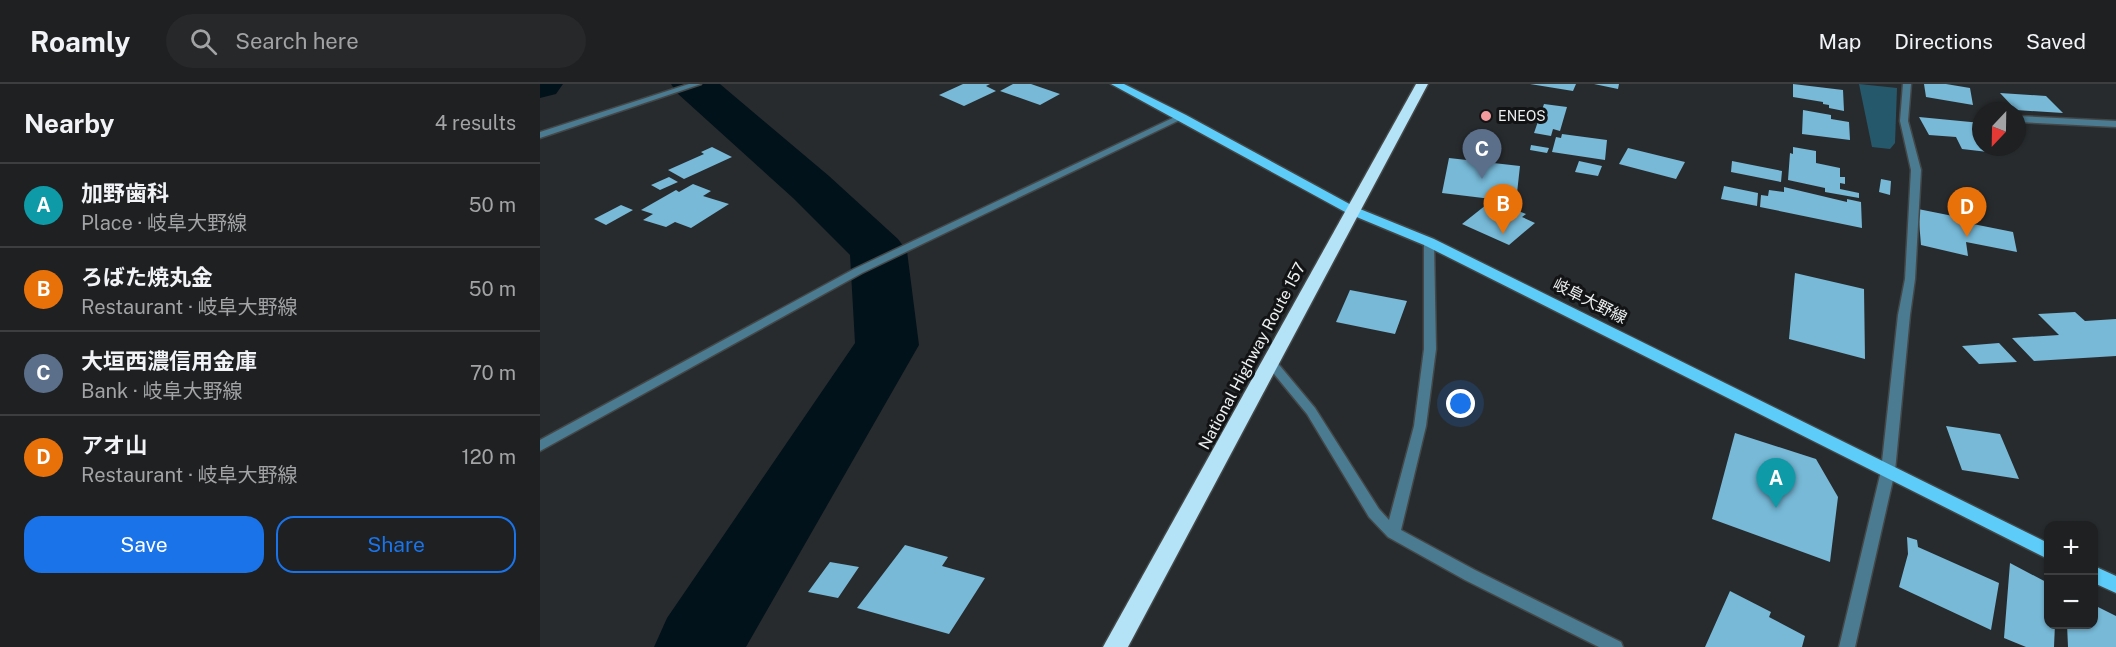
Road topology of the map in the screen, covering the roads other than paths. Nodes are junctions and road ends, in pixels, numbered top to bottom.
1 (697, 84) edge
2 (1116, 84) edge
3 (1422, 84) edge
4 (1907, 84) edge
5 (1182, 117) junction
6 (2026, 119) edge
7 (2116, 124) edge
8 (540, 135) edge
9 (1351, 210) junction
10 (1429, 242) junction
11 (1271, 363) junction
12 (540, 446) edge
13 (1888, 471) junction
14 (1393, 532) junction
15 (2044, 549) edge
16 (2096, 575) edge
17 (2116, 585) edge
18 (1115, 647) edge
19 (1615, 647) edge
20 (1846, 647) edge

1 - 8 street
2 - 5 main road, 岐阜大野線
3 - 9 highway, National Highway Route 157
4 - 13 street
5 - 9 main road, 岐阜大野線
5 - 12 street
6 - 7 street
9 - 10 main road, 岐阜大野線
9 - 11 highway, National Highway Route 157
10 - 13 main road, 岐阜大野線
10 - 14 street
11 - 14 street
11 - 18 highway, National Highway Route 157
13 - 15 main road, 岐阜大野線
13 - 20 street
14 - 19 street
16 - 17 main road

